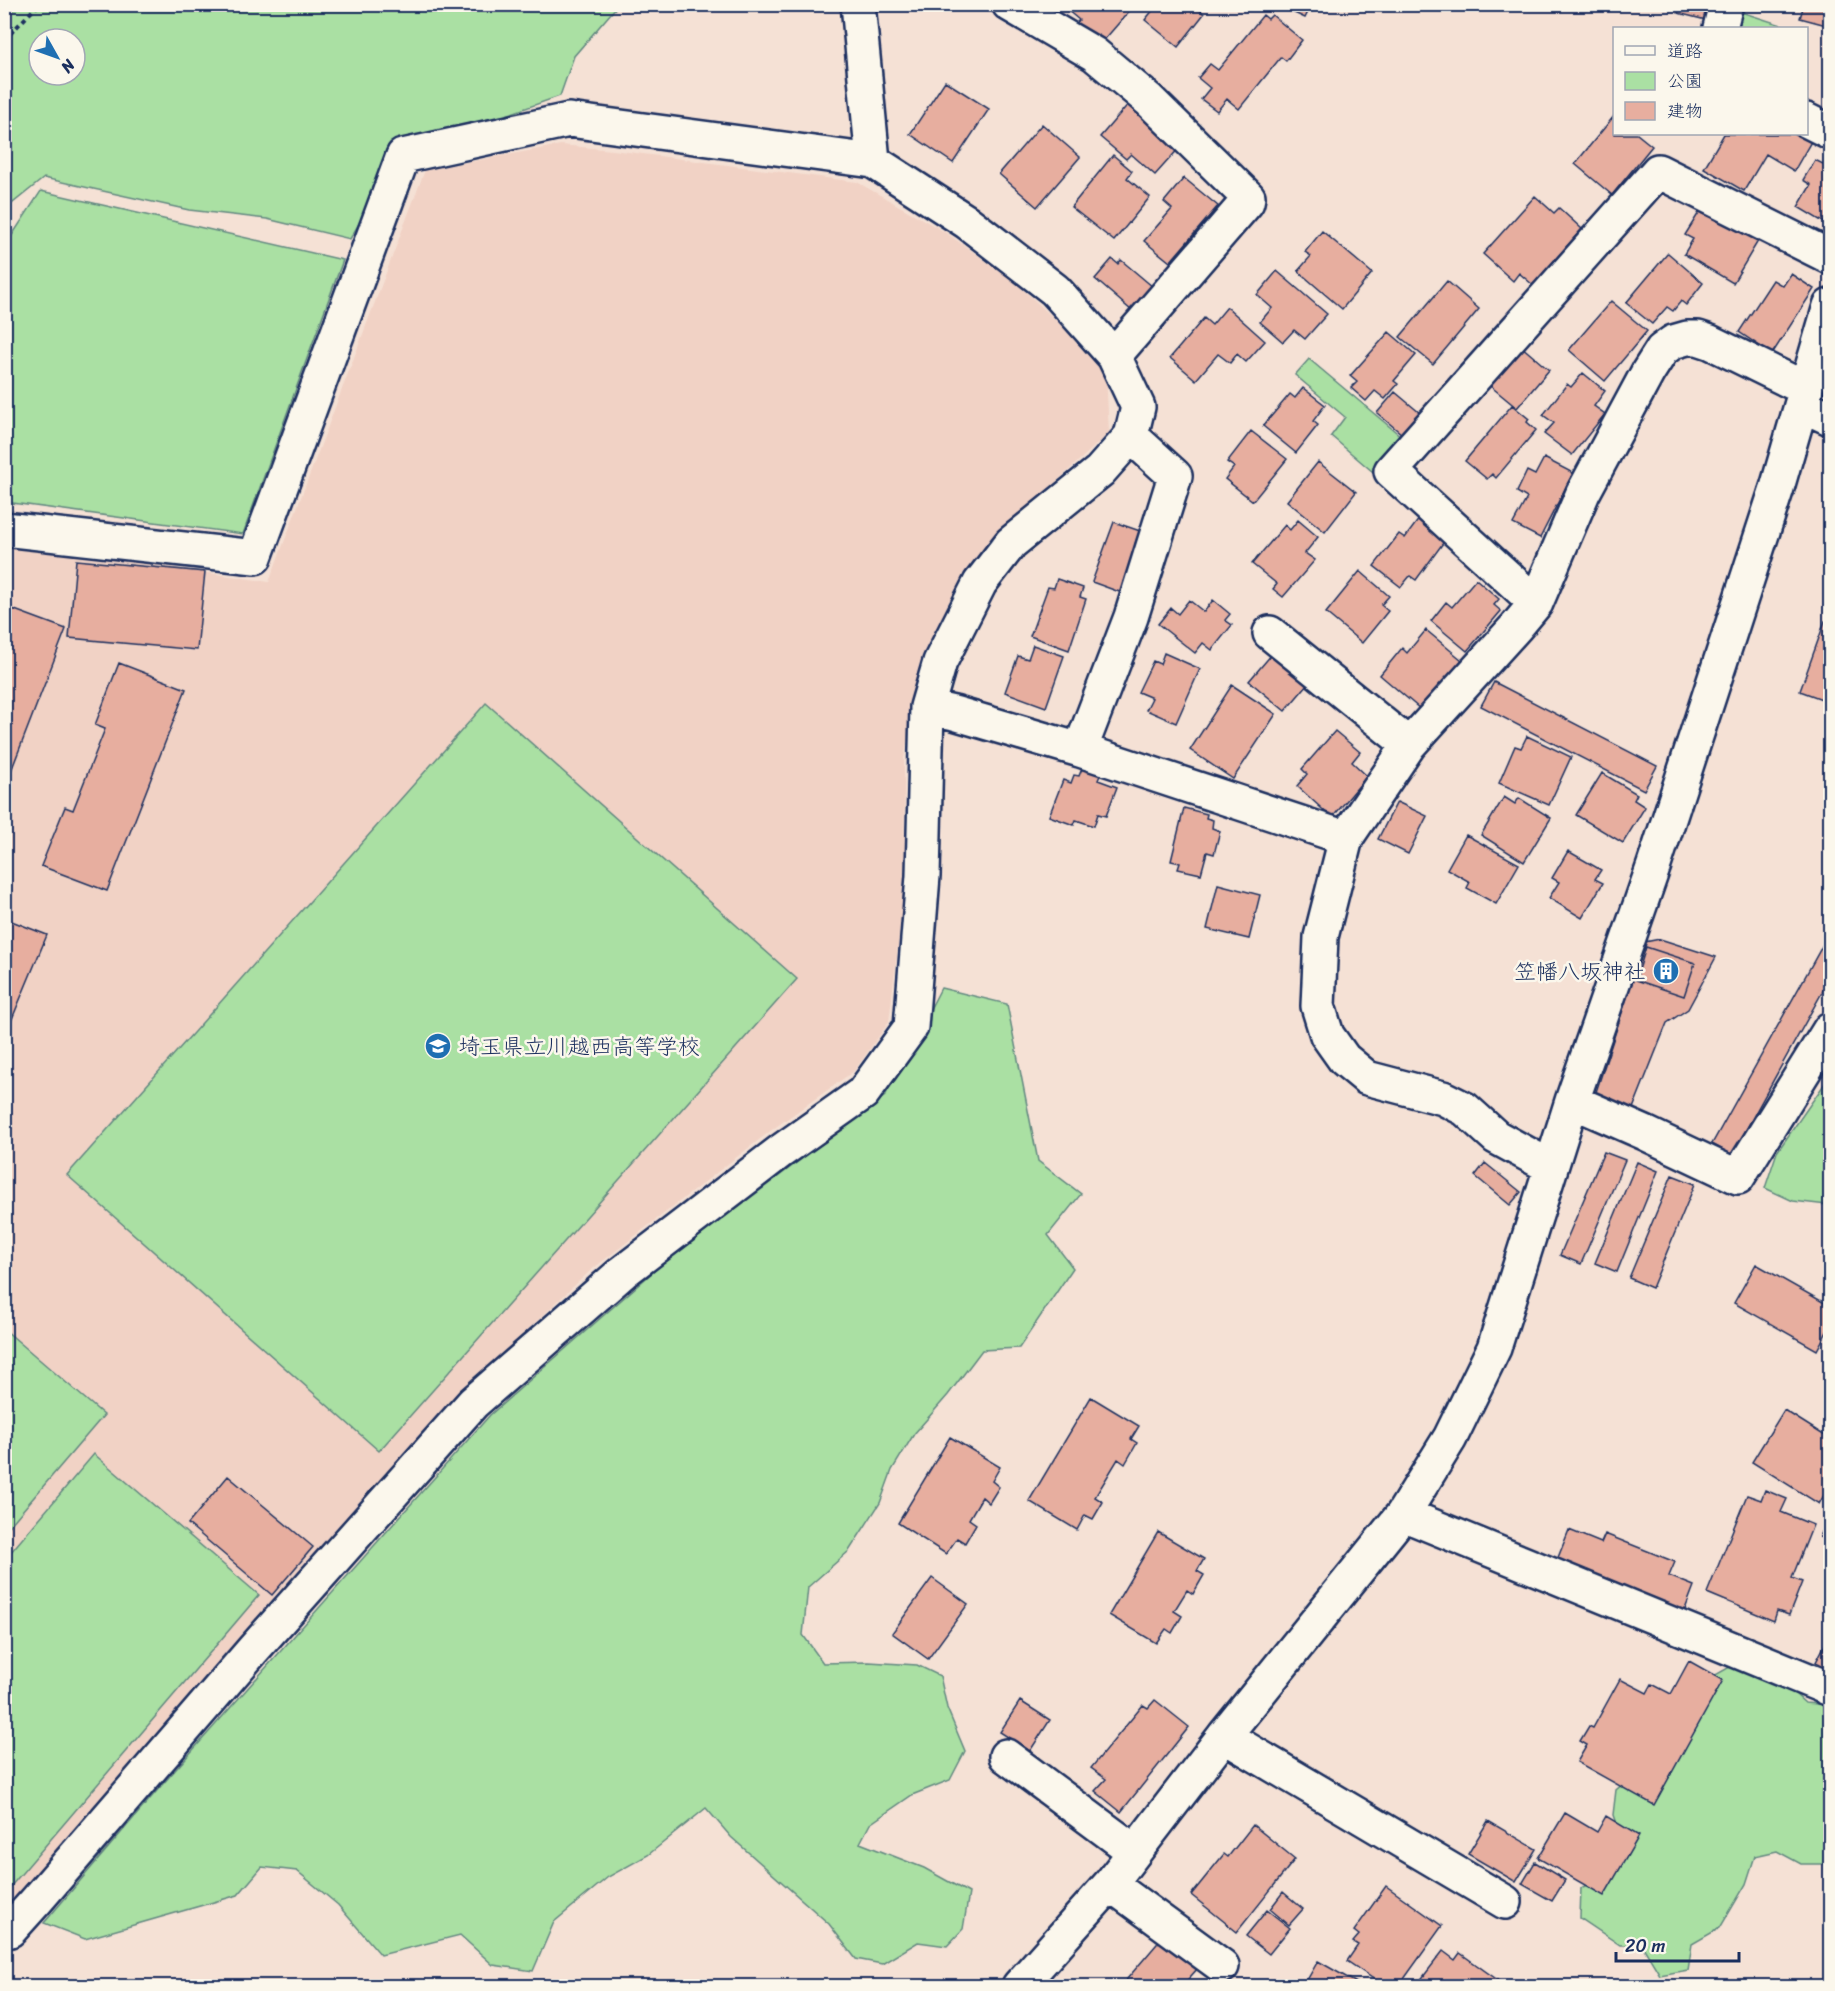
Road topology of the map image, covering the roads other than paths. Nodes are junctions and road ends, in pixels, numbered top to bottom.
1 (858, 4) edge
2 (1009, 4) edge
3 (1725, 4) edge
4 (1720, 27) edge
5 (1808, 121) edge
6 (1830, 132) edge
7 (873, 161) junction
8 (1830, 257) edge
9 (1830, 306) edge
10 (1114, 356) junction
11 (1813, 404) edge
12 (1131, 436) junction
13 (4, 529) edge
14 (1536, 603) junction
15 (1270, 633) dead end
16 (927, 707) junction
17 (1409, 745) junction
18 (1080, 750) junction
19 (1346, 838) junction
20 (1830, 1029) edge
21 (1572, 1101) junction
22 (1551, 1167) junction
23 (1403, 1514) junction
24 (1830, 1689) edge
25 (1224, 1736) junction
26 (1006, 1756) dead end
27 (1134, 1851) junction
28 (1110, 1884) junction
29 (1505, 1902) dead end
30 (4, 1932) edge
31 (1222, 1966) dead end
32 (1019, 1986) edge

1 - 7 street
2 - 10 street
3 - 4 street
5 - 6 street
7 - 10 street
7 - 13 street
8 - 14 street
9 - 11 street
10 - 12 street
11 - 14 street
11 - 21 street
12 - 16 street
12 - 18 street
14 - 17 street
15 - 17 street
16 - 18 street
16 - 30 street
17 - 19 street
18 - 19 street
19 - 22 street
20 - 21 street
21 - 22 street
22 - 23 street
23 - 24 street
23 - 25 street
25 - 27 street
25 - 29 street
26 - 27 street
27 - 28 street
28 - 31 street
28 - 32 street

